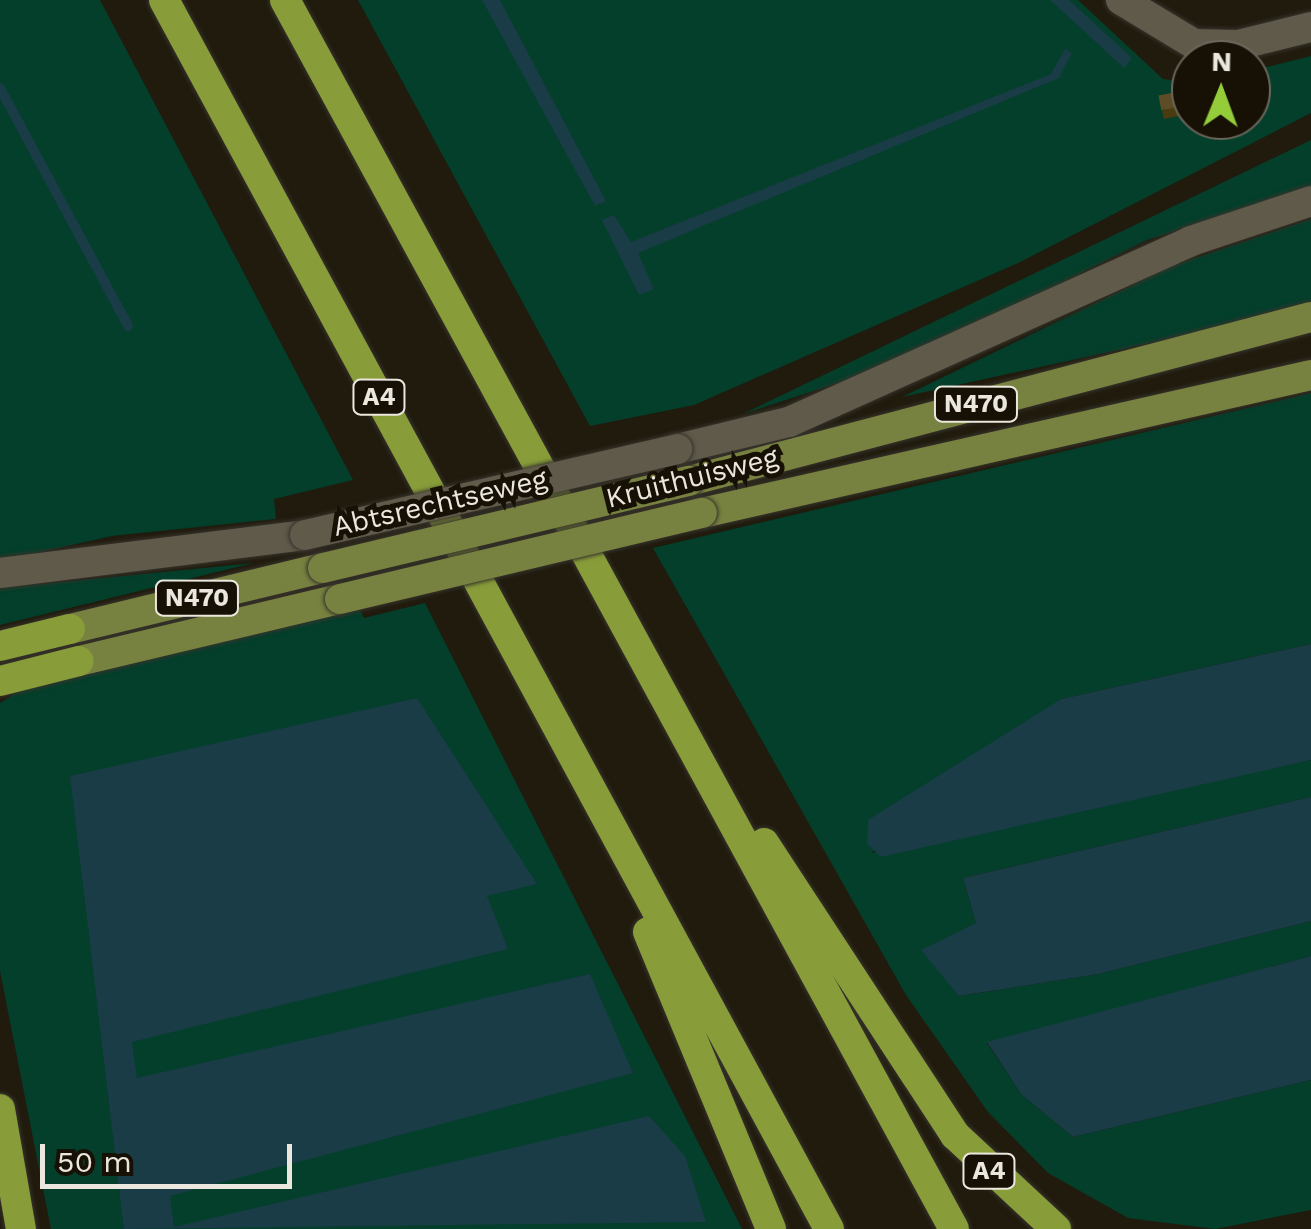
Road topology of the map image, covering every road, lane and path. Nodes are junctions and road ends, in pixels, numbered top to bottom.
1 (164, 0) edge
2 (285, 0) edge
3 (1122, 0) edge
4 (1311, 27) edge
5 (1311, 201) edge
6 (1311, 316) edge
7 (1311, 375) edge
8 (0, 573) edge
9 (70, 629) joint
10 (628, 630) junction
11 (0, 646) edge
12 (78, 661) joint
13 (0, 681) edge
14 (593, 795) junction
15 (0, 1109) edge
16 (22, 1229) edge
17 (771, 1229) edge
18 (828, 1229) edge
19 (954, 1229) edge
20 (1056, 1229) edge

1 - 14 highway, A4
2 - 10 highway, A4
3 - 4 street
5 - 8 street, Abtsrechtseweg, bridge
6 - 9 main road, Kruithuisweg / N470, bridge
7 - 12 main road, Kruithuisweg / N470, bridge
9 - 11 highway
10 - 19 highway, A4
10 - 20 highway, A4
12 - 13 highway
14 - 17 highway, A4
14 - 18 highway, A4
15 - 16 highway

